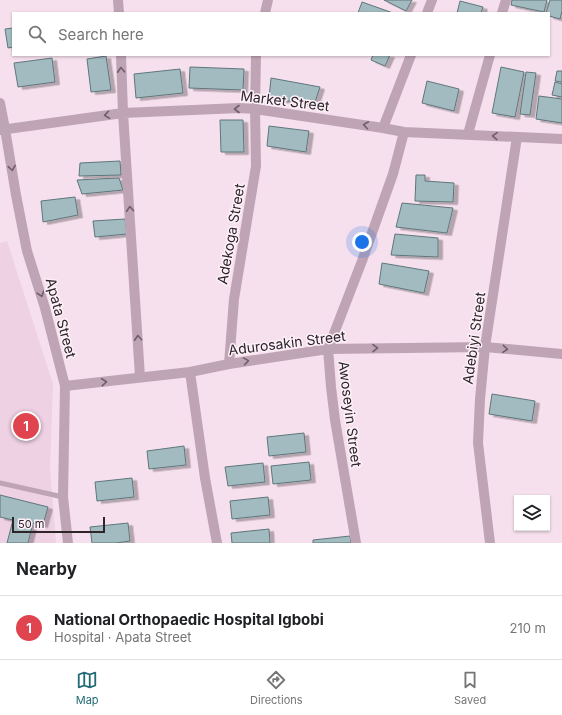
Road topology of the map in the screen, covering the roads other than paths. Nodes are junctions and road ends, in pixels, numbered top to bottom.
1 (118, 0) edge
2 (268, 0) edge
3 (432, 0) edge
4 (506, 0) edge
5 (119, 12) edge
6 (264, 12) edge
7 (427, 12) edge
8 (502, 12) edge
9 (121, 56) edge
10 (256, 56) edge
11 (411, 56) edge
12 (490, 56) edge
13 (0, 103) edge
14 (255, 109) junction
15 (123, 113) junction
16 (383, 128) junction
17 (3, 130) edge
18 (404, 132) junction
19 (468, 134) junction
20 (518, 137) junction
21 (562, 139) edge
22 (485, 347) junction
23 (328, 349) junction
24 (562, 354) edge
25 (229, 364) junction
26 (190, 372) junction
27 (140, 377) junction
28 (65, 386) junction
29 (0, 482) edge
30 (63, 497) junction
31 (68, 543) edge
32 (217, 543) edge
33 (356, 543) edge
34 (490, 543) edge

1 - 5 street
2 - 6 street
3 - 7 street
4 - 8 street
15 -> 9 street
10 - 14 street, Adekoga Street
11 - 16 street
12 - 19 street
13 - 17 street, Apata Street
14 -> 15 street, Market Street
16 -> 14 street, Market Street
14 - 25 street, Adekoga Street
15 -> 17 street, Market Street
27 -> 15 street
16 - 18 street, Market Street
17 -> 28 street, Apata Street
18 - 19 street, Market Street
18 - 23 street, Awoseyin Street
20 -> 19 street, Market Street
20 - 21 street, Market Street
20 - 22 street, Adebiyi Street
23 -> 22 street, Adurosakin Street
22 -> 24 street, Adurosakin Street
22 - 34 street, Adebiyi Street
25 -> 23 street, Adurosakin Street
23 - 33 street, Awoseyin Street
25 - 26 street, Adurosakin Street
26 - 27 street, Adurosakin Street
26 - 32 street
28 -> 27 street, Adurosakin Street
28 - 30 street, Apata Street
29 - 30 lane
30 - 31 street, Apata Street

